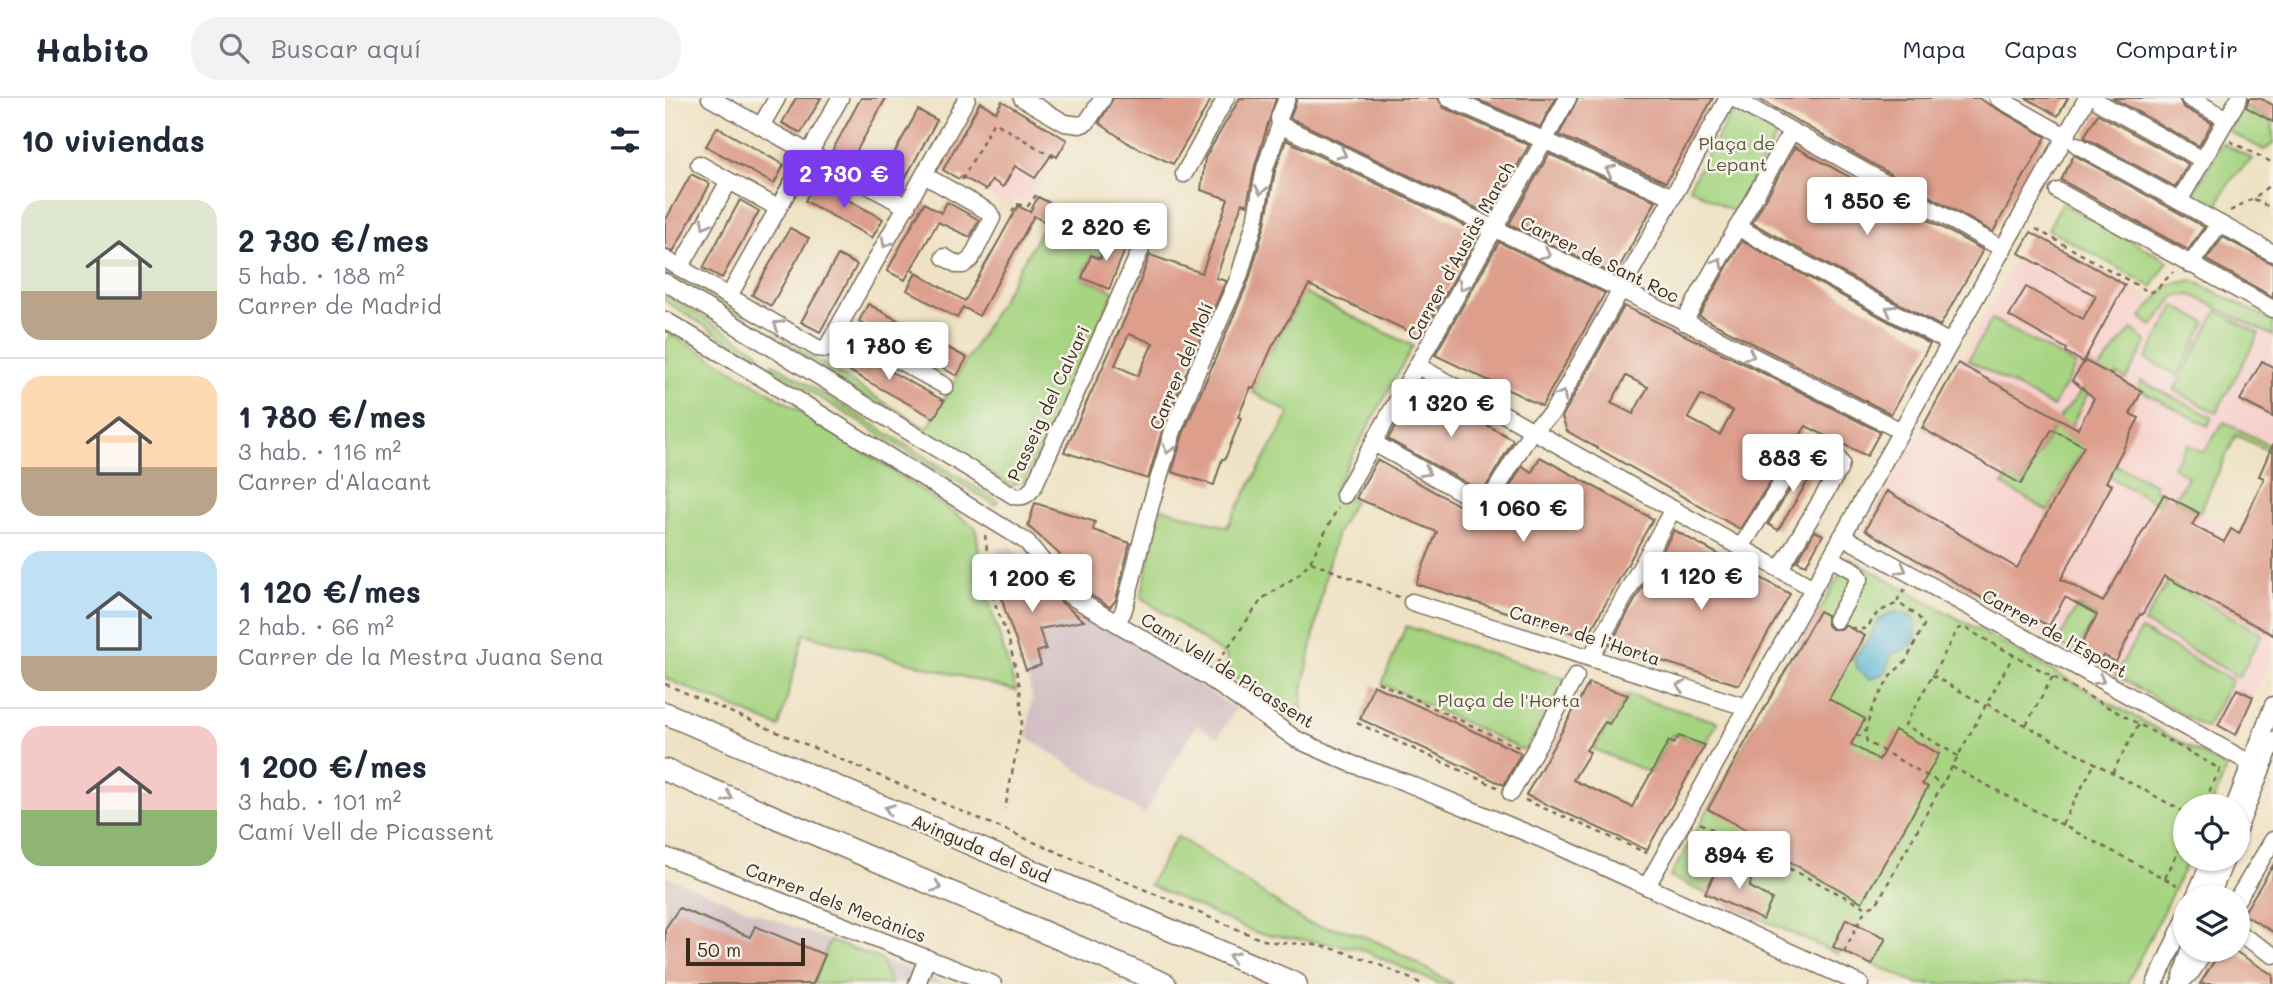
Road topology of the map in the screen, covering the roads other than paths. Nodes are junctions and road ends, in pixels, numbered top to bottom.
1 (710, 98) edge
2 (777, 98) edge
3 (840, 98) edge
4 (967, 98) edge
5 (1022, 98) edge
6 (1103, 98) edge
7 (1226, 98) edge
8 (1287, 98) edge
9 (1448, 98) edge
10 (1568, 98) edge
11 (1730, 98) edge
12 (1998, 98) edge
13 (2189, 98) edge
14 (2239, 98) edge
15 (2094, 101) edge
16 (2227, 119) junction
17 (1280, 125) junction
18 (761, 126) junction
19 (1791, 132) junction
20 (1544, 141) junction
21 (2071, 141) junction
22 (810, 153) junction
23 (2203, 160) junction
24 (699, 164) dead end
25 (1184, 174) dead end
26 (924, 175) junction
27 (729, 181) junction
28 (2058, 191) dead end
29 (1673, 197) junction
30 (2179, 201) junction
31 (907, 207) junction
32 (778, 208) junction
33 (2219, 223) junction
34 (1737, 228) junction
35 (1494, 229) junction
36 (1140, 249) dead end
37 (2003, 249) junction
38 (2273, 253) edge
39 (944, 257) dead end
40 (665, 259) edge
41 (2190, 265) junction
42 (680, 268) junction
43 (665, 282) edge
44 (1622, 290) junction
45 (729, 296) junction
46 (2273, 309) edge
47 (665, 320) edge
48 (1685, 322) junction
49 (840, 328) junction
50 (1950, 343) junction
51 (1418, 366) junction
52 (945, 386) dead end
53 (1532, 430) junction
54 (1901, 431) junction
55 (1374, 443) junction
56 (1344, 495) road end
57 (1672, 509) junction
58 (1842, 536) junction
59 (1741, 547) junction
60 (1830, 558) junction
61 (1780, 569) junction
62 (1813, 588) junction
63 (1412, 602) road end
64 (1836, 620) dead end
65 (1116, 623) junction
66 (1591, 657) junction
67 (1576, 676) dead end
68 (2273, 705) edge
69 (1746, 708) junction
70 (665, 713) edge
71 (2273, 741) edge
72 (665, 770) edge
73 (2261, 772) edge
74 (1511, 793) dead end
75 (2244, 794) edge
76 (2250, 799) edge
77 (2270, 850) edge
78 (665, 856) edge
79 (2247, 885) edge
80 (1647, 886) junction
81 (2250, 941) edge
82 (2173, 945) edge
83 (2273, 955) edge
84 (927, 958) junction
85 (2186, 962) edge
86 (2198, 962) edge
87 (985, 983) edge
88 (917, 984) edge
89 (1165, 984) edge
90 (1296, 984) edge
91 (1860, 984) edge
92 (2155, 984) edge
93 (2179, 984) edge

1 - 18 street
2 - 18 street
3 - 22 street
4 - 26 street
5 - 6 street
7 - 25 street
8 - 17 street, Carrer del Molí
9 - 20 street
10 - 20 street, Carrer d'Ausiàs March
11 - 19 street
11 - 29 street
12 - 21 street
13 - 16 street
14 - 16 street
15 - 21 street
15 - 23 street
16 - 23 street
17 -> 35 street, Carrer de Sant Roc
17 -> 65 street, Carrer del Molí
18 - 22 street
19 - 34 street
19 - 37 street
29 -> 20 street
20 - 35 street, Carrer d'Ausiàs March
21 - 30 street
21 - 37 street
22 - 31 street
22 - 32 street
23 - 30 street
24 - 27 street
26 - 31 street
26 - 39 street
27 - 32 street
27 -> 42 street
28 - 41 street
29 - 44 street
30 - 33 street
31 -> 49 street
32 - 45 street
33 - 38 street
33 - 41 street
48 -> 34 street
50 -> 34 street
35 -> 44 street, Carrer de Sant Roc
35 -> 51 street, Carrer d'Ausiàs March
36 - 43 street, Passeig del Calvari
37 - 50 street
40 - 42 street
41 - 46 street
42 - 45 street
44 - 48 street, Carrer de Sant Roc
53 -> 44 street
49 -> 45 street
47 - 65 street, Camí Vell de Picassent
48 -> 54 street, Carrer de Sant Roc
49 - 52 street
50 - 54 street
51 - 53 street
51 - 55 street, Carrer d'Ausiàs March
55 -> 53 street
53 - 57 street
54 - 58 street
55 - 56 street, Carrer d'Ausiàs March
57 - 59 street
57 - 66 street
58 - 60 street
58 -> 73 street, Carrer de l'Esport
59 - 61 street
59 - 61 street
60 - 62 street
60 - 64 street
61 - 62 street
62 - 69 street
63 - 66 street, Carrer de l’Horta
65 - 80 street, Camí Vell de Picassent
69 -> 66 street, Carrer de l’Horta
67 - 74 street
68 - 73 street
69 - 80 street
90 -> 70 main road, Avinguda del Sud
71 - 73 street
72 -> 89 main road
73 - 75 street
73 - 76 street
77 - 79 street
78 - 84 street, Carrer dels Mecànics
80 - 91 street, Camí Vell de Picassent
81 - 83 street
82 - 92 street
84 - 87 street, Carrer dels Mecànics
84 - 88 street
85 - 93 street
86 - 93 street

